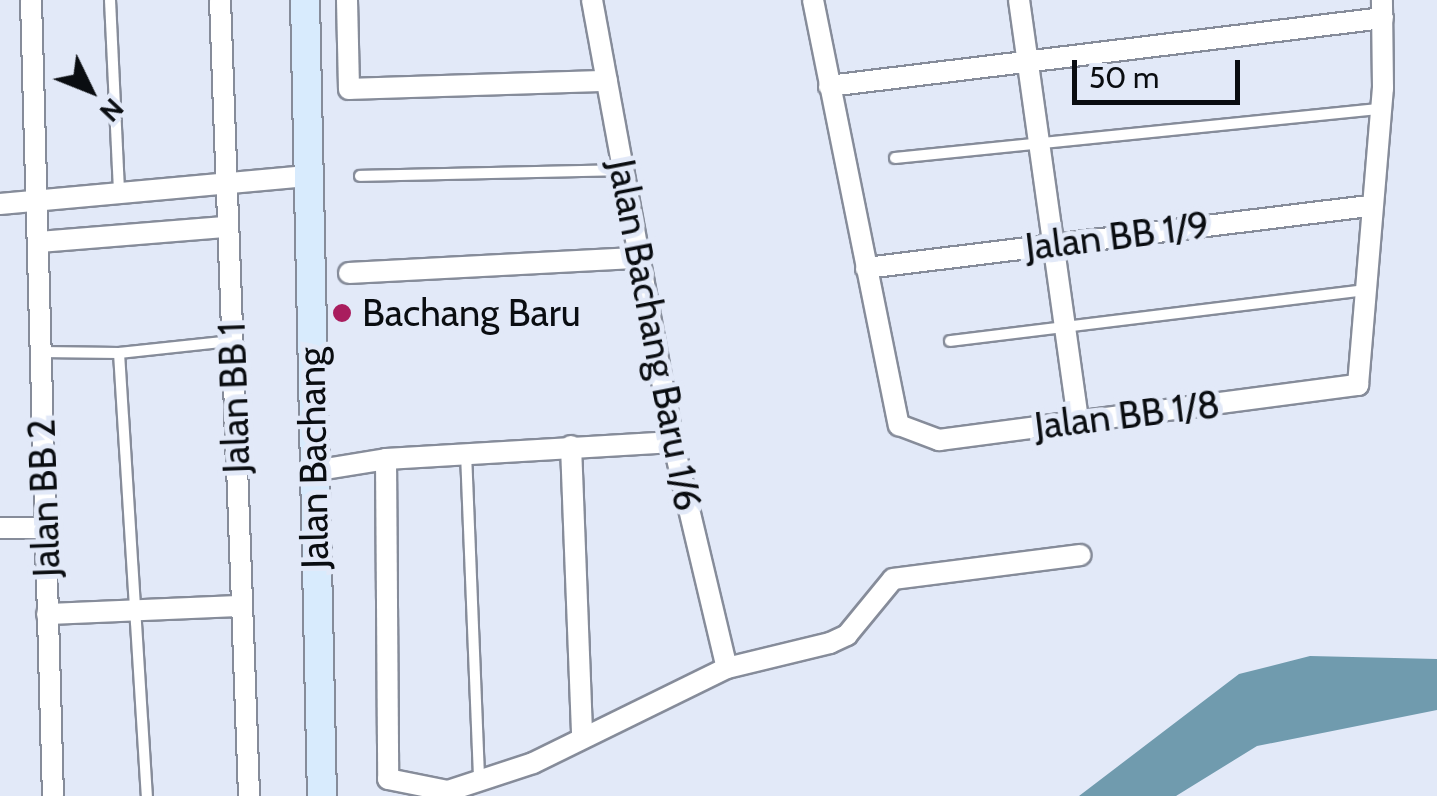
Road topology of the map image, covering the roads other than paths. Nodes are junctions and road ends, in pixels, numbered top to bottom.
1 (30, 0) edge
2 (110, 0) edge
3 (220, 0) edge
4 (305, 0) edge
5 (346, 0) edge
6 (592, 0) edge
7 (813, 0) edge
8 (1019, 0) edge
9 (1382, 9) edge
10 (1030, 62) junction
11 (607, 80) junction
12 (828, 86) junction
13 (1380, 109) junction
14 (1040, 143) junction
15 (895, 158) dead end
16 (622, 170) junction
17 (310, 176) junction
18 (360, 176) dead end
19 (228, 184) junction
20 (118, 193) junction
21 (38, 200) junction
22 (0, 204) edge
23 (1369, 206) junction
24 (228, 226) junction
25 (39, 242) junction
26 (1054, 243) junction
27 (639, 258) junction
28 (866, 268) junction
29 (350, 274) dead end
30 (1363, 290) junction
31 (1064, 325) junction
32 (232, 340) junction
33 (950, 341) dead end
34 (40, 352) junction
35 (119, 353) junction
36 (1078, 422) junction
37 (674, 442) junction
38 (572, 446) junction
39 (466, 452) junction
40 (386, 459) junction
41 (312, 470) junction
42 (0, 528) edge
43 (44, 528) junction
44 (1080, 555) dead end
45 (240, 606) junction
46 (137, 610) junction
47 (47, 614) junction
48 (727, 668) junction
49 (582, 738) junction
50 (479, 781) junction
51 (53, 796) edge
52 (147, 796) edge
53 (250, 796) edge
54 (322, 796) edge

1 - 21 street, Jalan BB 2
2 - 20 lane
3 - 19 street, Jalan BB 1
4 - 17 street, Jalan Bachang
5 - 11 street
6 - 11 street, Jalan Bachang Baru 1/6
7 - 12 street
8 - 10 street
9 - 10 street
9 - 13 street
10 - 12 street
10 - 14 street
11 - 16 street, Jalan Bachang Baru 1/6
12 - 28 street
13 - 14 lane
13 - 23 street
14 - 15 lane
14 - 26 street
16 - 18 lane
16 - 27 street, Jalan Bachang Baru 1/6
17 - 19 street
17 - 41 street, Jalan Bachang
19 - 20 street
19 - 24 street, Jalan BB 1
20 - 21 street
21 - 22 street
21 - 25 street, Jalan BB 2
23 - 26 street, Jalan BB 1/9
23 - 30 street
24 - 25 street
24 - 32 street, Jalan BB 1
25 - 34 street, Jalan BB 2
26 - 28 street, Jalan BB 1/9
26 - 31 street
27 - 29 street
27 - 37 street, Jalan Bachang Baru 1/6
28 - 36 street, Jalan BB 1/8
30 - 31 lane
30 - 36 street, Jalan BB 1/8
31 - 33 lane
31 - 36 street
32 - 35 lane
32 - 45 street, Jalan BB 1
34 - 35 lane
34 - 43 street, Jalan BB 2
35 - 46 lane
37 - 38 street
37 - 48 street, Jalan Bachang Baru 1/6
38 - 39 street
38 - 49 street
39 - 40 street
39 - 50 lane
40 - 41 street
40 - 50 street
41 - 54 street, Jalan Bachang
42 - 43 street
43 - 47 street, Jalan BB 2
44 - 48 street
45 - 46 street
45 - 53 street, Jalan BB 1
46 - 47 street
46 - 52 lane
47 - 51 street, Jalan BB 2
48 - 49 street
49 - 50 street

